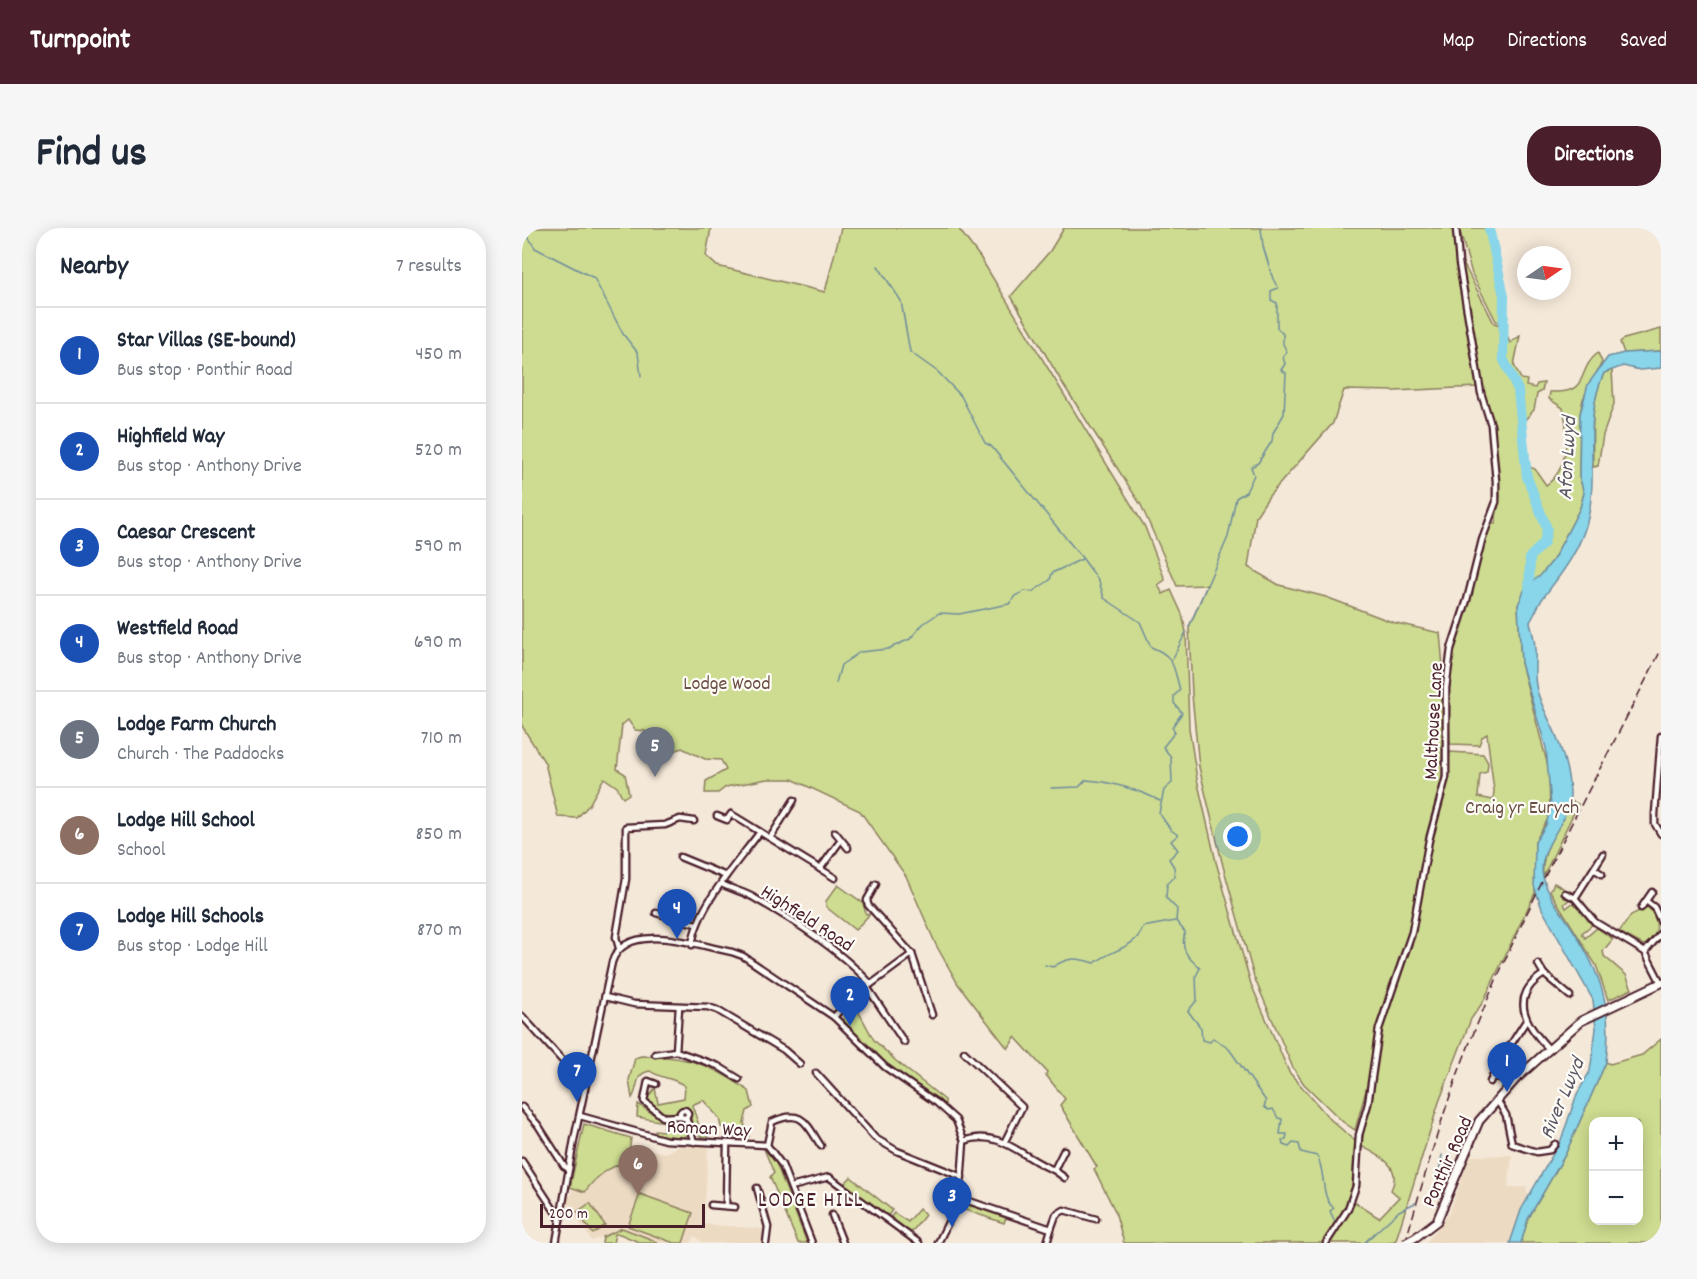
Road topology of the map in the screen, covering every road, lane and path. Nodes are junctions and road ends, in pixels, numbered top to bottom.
1 (1456, 228) edge
2 (1661, 736) edge
3 (794, 800) dead end
4 (717, 816) dead end
5 (694, 821) dead end
6 (760, 832) junction
7 (835, 832) dead end
8 (1661, 834) edge
9 (770, 838) junction
10 (841, 840) junction
11 (848, 848) dead end
12 (1604, 854) dead end
13 (680, 857) dead end
14 (820, 869) junction
15 (1594, 869) junction
16 (1602, 874) dead end
17 (726, 876) junction
18 (835, 878) dead end
19 (722, 884) junction
20 (876, 884) dead end
21 (1652, 892) dead end
22 (1565, 893) dead end
23 (1575, 898) junction
24 (1646, 901) junction
25 (1641, 908) dead end
26 (656, 913) dead end
27 (1661, 922) edge
28 (696, 924) junction
29 (1661, 933) edge
30 (692, 945) junction
31 (620, 948) junction
32 (1645, 952) junction
33 (912, 954) junction
34 (1538, 964) dead end
35 (1544, 974) junction
36 (1661, 983) edge
37 (869, 986) junction
38 (1570, 986) dead end
39 (1564, 990) junction
40 (1570, 996) dead end
41 (605, 997) junction
42 (679, 1007) junction
43 (932, 1015) dead end
44 (522, 1016) edge
45 (834, 1017) junction
46 (1526, 1021) junction
47 (904, 1042) dead end
48 (1548, 1048) junction
49 (676, 1051) junction
50 (964, 1052) dead end
51 (655, 1054) dead end
52 (800, 1064) dead end
53 (816, 1073) dead end
54 (1493, 1076) junction
55 (739, 1079) dead end
56 (1503, 1079) dead end
57 (1490, 1082) dead end
58 (656, 1084) dead end
59 (584, 1091) junction
60 (1497, 1100) junction
61 (522, 1107) edge
62 (580, 1116) junction
63 (964, 1140) junction
64 (1005, 1141) junction
65 (694, 1142) junction
66 (727, 1143) junction
67 (1555, 1144) dead end
68 (767, 1145) junction
69 (821, 1146) dead end
70 (1064, 1150) dead end
71 (522, 1161) edge
72 (569, 1168) junction
73 (1054, 1170) junction
74 (962, 1177) junction
75 (1065, 1178) dead end
76 (791, 1187) junction
77 (757, 1188) dead end
78 (960, 1198) junction
79 (711, 1205) dead end
80 (726, 1206) junction
81 (735, 1207) dead end
82 (832, 1215) dead end
83 (1096, 1219) dead end
84 (560, 1220) junction
85 (1051, 1229) junction
86 (556, 1243) edge
87 (766, 1243) edge
88 (812, 1243) edge
89 (843, 1243) edge
90 (919, 1243) edge
91 (938, 1243) edge
92 (1047, 1243) edge
93 (1326, 1243) edge
94 (1405, 1243) edge

1 - 93 street, Malthouse Lane
2 - 8 street
3 - 9 street
4 - 6 street
5 - 31 street
6 - 9 street
6 - 17 street
7 - 10 street
9 - 14 street
10 - 11 street
10 - 14 street
12 - 15 street
13 - 17 street
14 - 18 street
15 - 16 street
15 - 23 street
17 - 19 street
19 - 28 street
19 - 37 street, Highfield Road
20 - 33 street
21 - 24 street
22 - 23 street
23 - 32 street
24 - 25 street
24 - 27 street
26 - 28 street
28 - 30 street
29 - 32 street
30 - 31 street
30 - 45 street
31 - 41 street
32 - 36 street
33 - 37 street
33 - 43 street
34 - 35 street
35 - 39 street
35 - 46 street
36 - 48 main road, Ponthir Road
37 - 45 street
37 - 47 street, Highfield Road
38 - 39 street
39 - 40 street
41 - 42 street
41 - 59 street
42 - 49 street
42 - 52 street
44 - 59 street
45 - 63 street
46 - 48 street
46 - 54 street
48 - 60 main road, Ponthir Road
49 - 51 street
49 - 55 street
50 - 64 street
53 - 74 street
54 - 56 street
54 - 57 street
58 - 65 street
59 - 62 street
60 - 67 street
60 - 94 main road, Ponthir Road, bridge
61 - 72 street
62 - 65 street, Roman Way
62 - 72 street
63 - 64 street
63 - 74 street
64 - 73 street
65 - 66 street, Roman Way
66 - 68 street, Roman Way
66 - 80 street
68 - 69 street
68 - 76 street, Roman Way
70 - 73 street
71 - 84 street
72 - 84 street
73 - 75 street
74 - 78 street
76 - 88 street, Roman Way
76 - 90 street
77 - 87 street
78 - 85 street
78 - 91 street
79 - 80 street
80 - 81 street
82 - 89 street
83 - 85 street
84 - 86 street
85 - 92 street

